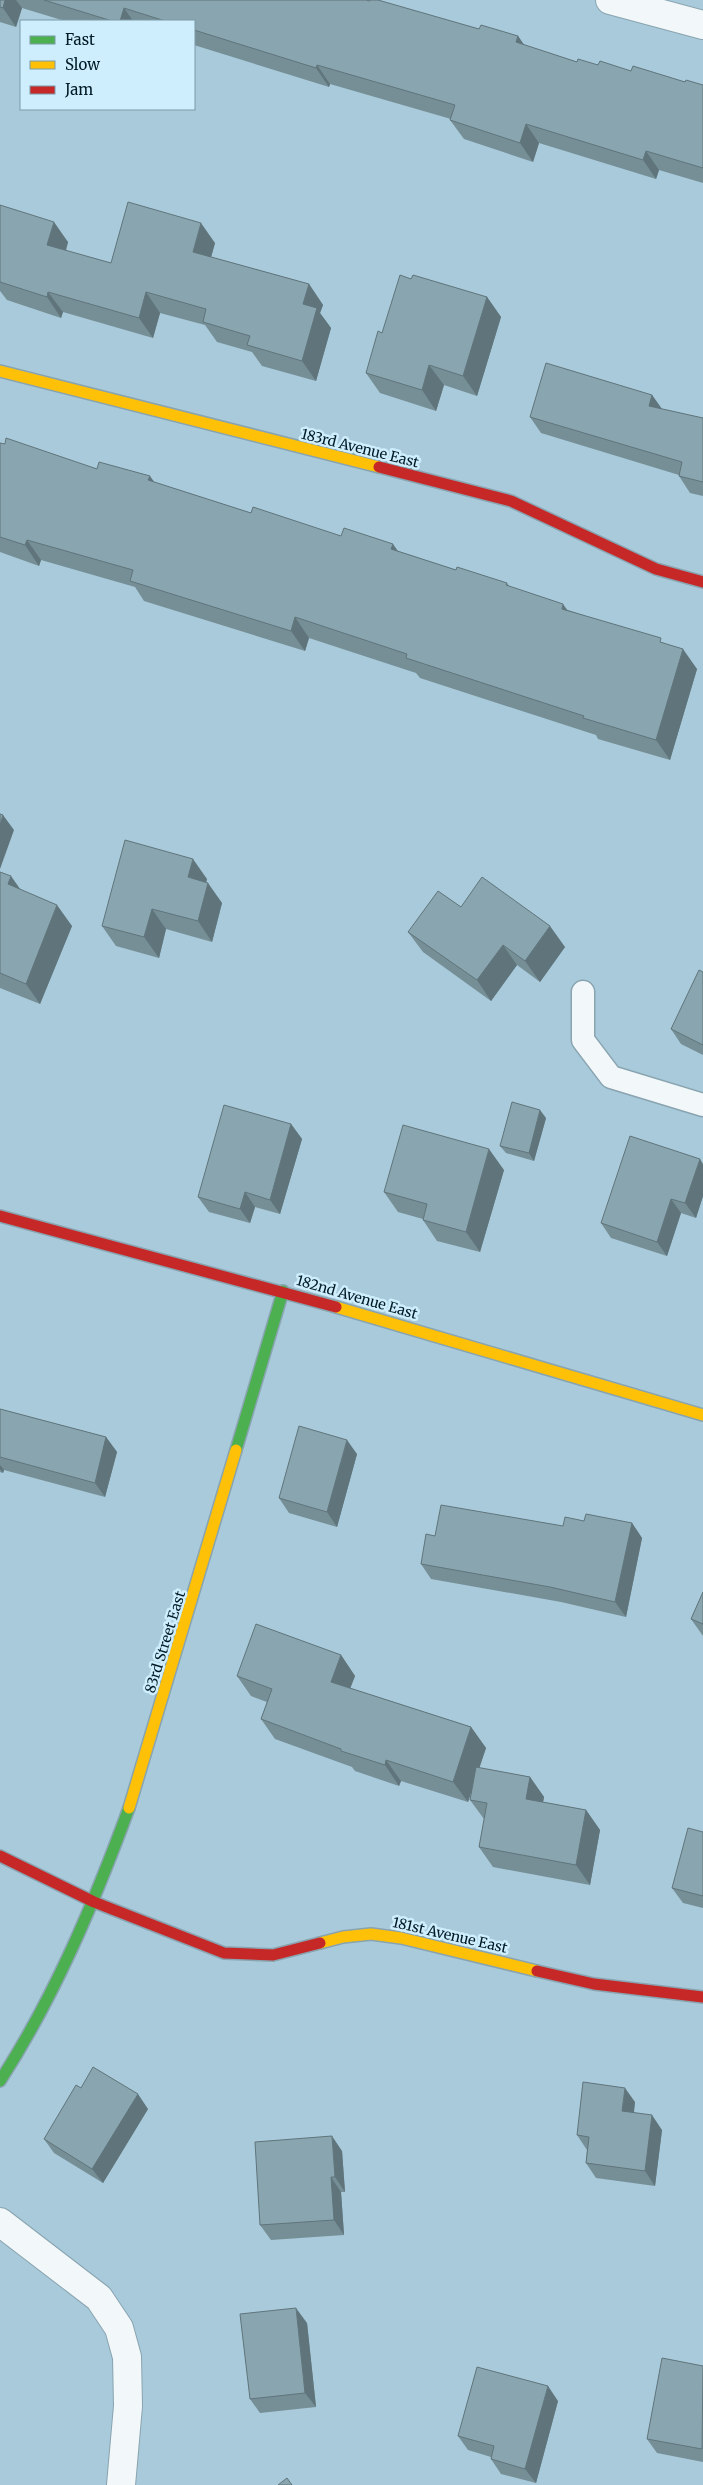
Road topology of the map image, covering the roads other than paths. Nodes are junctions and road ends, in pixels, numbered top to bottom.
1 (610, 0) edge
2 (703, 24) edge
3 (0, 371) edge
4 (703, 582) edge
5 (583, 992) dead end
6 (703, 1105) edge
7 (0, 1216) edge
8 (283, 1291) junction
9 (703, 1415) edge
10 (0, 1856) edge
11 (94, 1902) junction
12 (703, 1997) edge
13 (0, 2081) edge
14 (0, 2222) edge
15 (121, 2485) edge

1 - 2 street
3 - 4 street, 183rd Avenue East
5 - 6 lane
7 - 8 street, 182nd Avenue East
8 - 9 street, 182nd Avenue East
8 - 11 street, 83rd Street East
10 - 11 street, 181st Avenue East
11 - 12 street, 181st Avenue East
11 - 13 street, 83rd Street East
14 - 15 street

